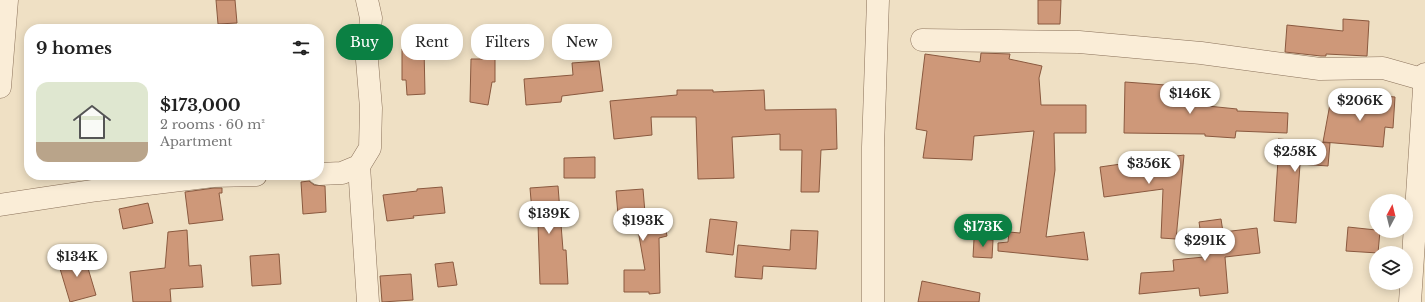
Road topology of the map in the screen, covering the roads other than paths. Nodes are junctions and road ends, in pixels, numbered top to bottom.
1 (7, 0) edge
2 (367, 0) edge
3 (878, 0) edge
4 (922, 40) dead end
5 (1425, 74) edge
6 (1425, 80) edge
7 (0, 87) edge
8 (359, 166) junction
9 (324, 174) edge
10 (181, 180) edge
11 (0, 205) edge
12 (368, 302) edge
13 (873, 302) edge
14 (1410, 302) edge

1 - 7 street
2 - 8 street
3 - 13 street
4 - 6 street
5 - 6 street
6 - 14 street
8 - 9 street
8 - 12 street
10 - 11 street

